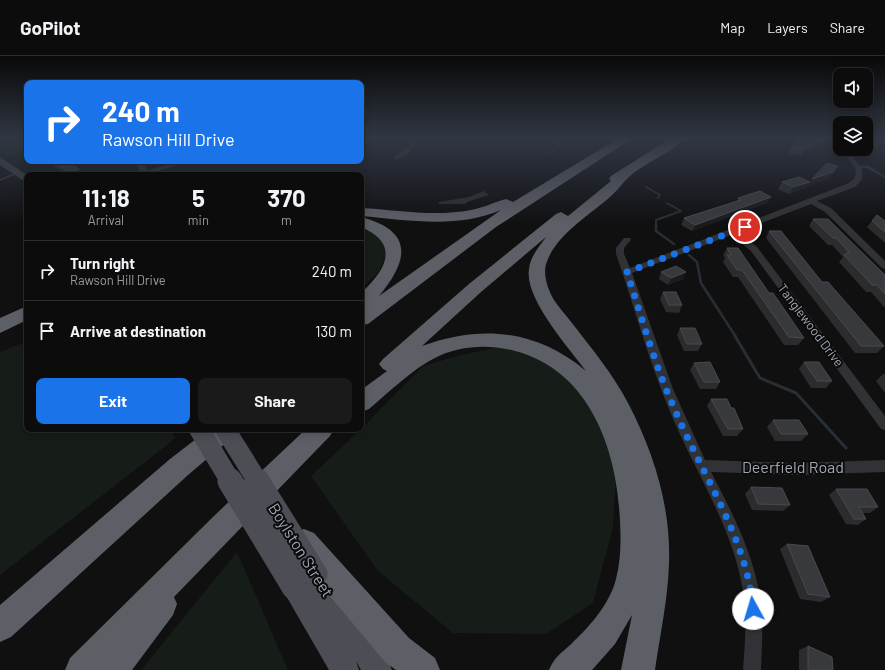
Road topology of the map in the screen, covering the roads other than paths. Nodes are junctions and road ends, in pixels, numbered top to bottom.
1 (857, 166) edge
2 (7, 167) edge
3 (167, 167) edge
4 (578, 167) edge
5 (634, 167) edge
6 (864, 167) edge
7 (627, 171) junction
8 (149, 172) edge
9 (17, 173) junction
10 (885, 177) edge
11 (24, 178) edge
12 (0, 180) edge
13 (548, 184) junction
14 (812, 202) junction
15 (364, 212) edge
16 (364, 223) edge
17 (732, 232) junction
18 (627, 240) dead end
19 (885, 266) edge
20 (627, 272) junction
21 (364, 300) edge
22 (24, 314) edge
23 (364, 317) edge
24 (0, 326) edge
25 (24, 328) edge
26 (0, 340) edge
27 (364, 389) edge
28 (364, 401) edge
29 (885, 425) edge
30 (201, 432) edge
31 (222, 432) edge
32 (228, 432) edge
33 (319, 432) edge
34 (325, 432) edge
35 (283, 466) junction
36 (701, 466) junction
37 (885, 466) edge
38 (284, 522) joint
39 (226, 523) junction
40 (312, 576) junction
41 (41, 590) junction
42 (0, 617) edge
43 (0, 626) edge
44 (82, 670) edge
45 (111, 670) edge
46 (345, 670) edge
47 (378, 670) edge
48 (423, 670) edge
49 (566, 670) edge
50 (638, 670) edge
51 (752, 670) edge

1 - 14 street
2 - 9 main road
3 - 8 street
4 - 13 highway
5 - 7 highway
6 - 10 lane
7 - 27 highway
7 - 50 highway
9 - 11 main road
9 - 12 lane
13 - 15 highway
13 - 23 highway
14 - 17 street
14 - 19 street
16 - 21 highway
17 - 20 street
17 - 29 street, Tanglewood Drive
18 - 20 street
20 - 36 street
22 - 24 highway
25 - 26 highway
28 - 49 highway
30 - 40 main road, Boylston Street, bridge
31 - 41 highway
32 - 38 main road, Boylston Street, bridge
33 - 35 highway
34 - 35 highway
35 - 39 highway
36 - 37 street, Deerfield Road
36 - 51 street
38 - 40 highway
39 - 44 highway
39 - 45 highway
40 - 46 main road, Boylston Street
40 - 47 main road, Boylston Street
40 - 48 highway
41 - 42 highway
41 - 43 highway

